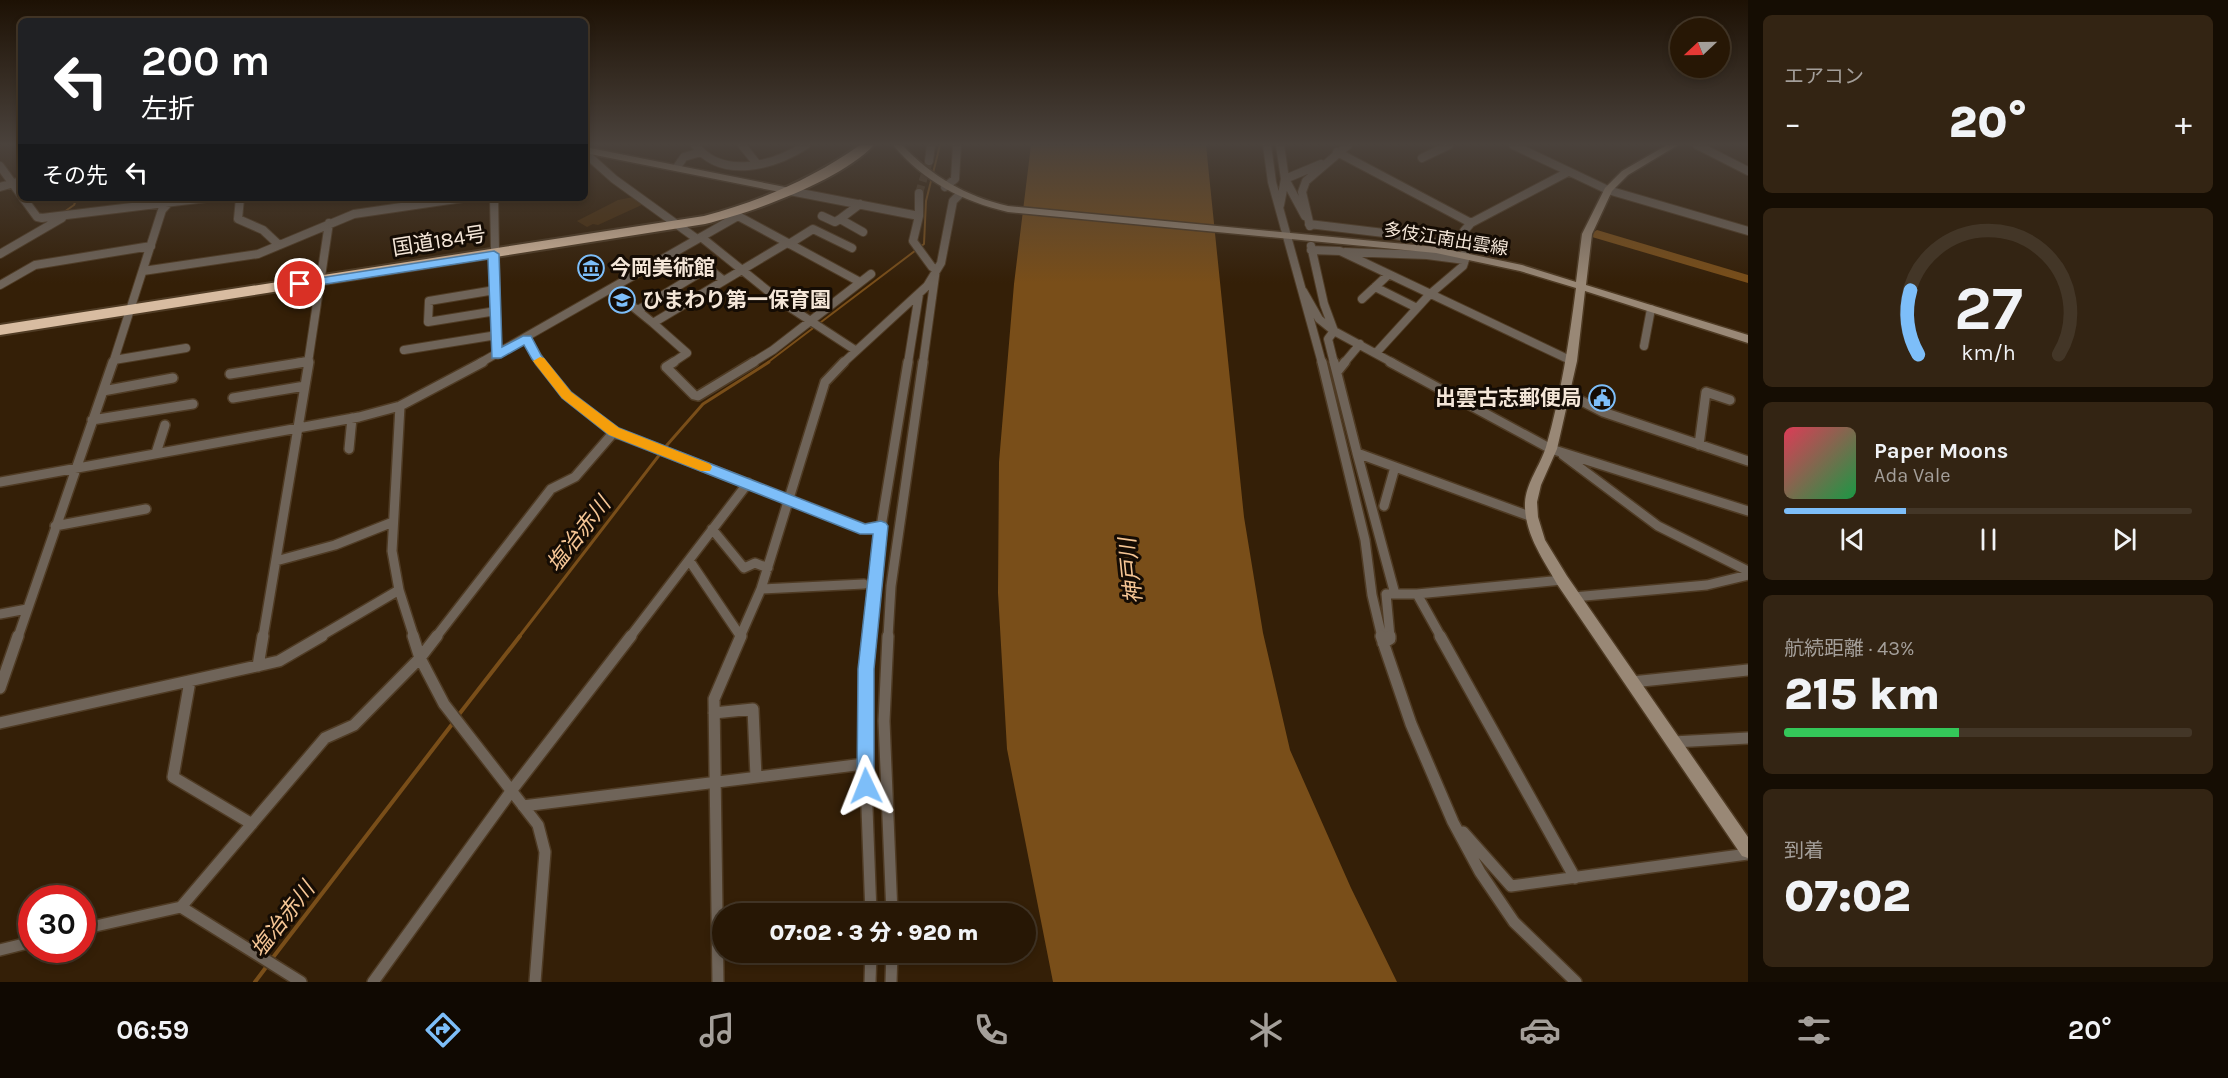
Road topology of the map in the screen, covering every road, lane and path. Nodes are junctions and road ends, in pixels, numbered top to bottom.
1 (1608, 190) edge
2 (631, 191) edge
3 (790, 191) joint
4 (952, 191) edge
5 (1276, 191) edge
6 (1283, 191) edge
7 (1291, 191) edge
8 (1302, 191) edge
9 (1410, 191) edge
10 (1532, 191) edge
11 (1611, 191) edge
12 (920, 193) tunnel mouth
13 (959, 195) junction
14 (25, 201) edge
15 (170, 201) edge
16 (186, 201) edge
17 (239, 201) edge
18 (443, 201) edge
19 (494, 201) edge
20 (166, 204) junction
21 (860, 204) junction
22 (1280, 210) junction
23 (737, 214) junction
24 (822, 216) dead end
25 (919, 216) junction
26 (64, 217) junction
27 (840, 219) junction
28 (329, 223) junction
29 (1471, 223) junction
30 (1309, 224) junction
31 (680, 225) junction
32 (1748, 231) edge
33 (863, 232) dead end
34 (1286, 234) junction
35 (699, 238) junction
36 (788, 243) junction
37 (279, 245) junction
38 (151, 246) junction
39 (852, 248) dead end
40 (1340, 251) junction
41 (0, 254) edge
42 (494, 254) junction
43 (1465, 254) junction
44 (936, 268) junction
45 (742, 270) junction
46 (143, 271) junction
47 (871, 274) dead end
48 (1388, 275) junction
49 (723, 280) junction
50 (321, 281) junction
51 (860, 282) junction
52 (1298, 283) junction
53 (0, 285) edge
54 (1375, 287) junction
55 (1582, 288) junction
56 (611, 289) junction
57 (495, 290) junction
58 (920, 294) junction
59 (1429, 295) junction
60 (1362, 299) dead end
61 (1417, 308) junction
62 (1651, 309) junction
63 (131, 310) junction
64 (496, 310) junction
65 (638, 310) junction
66 (811, 321) junction
67 (652, 323) junction
68 (0, 330) edge
69 (1334, 331) junction
70 (497, 335) junction
71 (527, 338) junction
72 (1748, 339) edge
73 (1360, 345) junction
74 (1644, 346) dead end
75 (186, 348) dead end
76 (404, 350) dead end
77 (855, 350) junction
78 (1376, 353) junction
79 (497, 355) junction
80 (114, 360) junction
81 (309, 361) junction
82 (1572, 361) junction
83 (1336, 372) junction
84 (230, 374) dead end
85 (173, 378) dead end
86 (305, 386) junction
87 (103, 391) junction
88 (1564, 392) junction
89 (233, 398) dead end
90 (1730, 400) dead end
91 (193, 404) dead end
92 (400, 406) junction
93 (352, 418) junction
94 (92, 420) junction
95 (165, 425) dead end
96 (298, 428) junction
97 (614, 432) junction
98 (1699, 445) junction
99 (349, 449) dead end
100 (1555, 450) junction
101 (156, 453) junction
102 (1357, 453) junction
103 (1748, 461) edge
104 (1395, 467) junction
105 (75, 468) junction
106 (0, 482) edge
107 (748, 483) junction
108 (789, 499) junction
109 (1384, 506) dead end
110 (146, 509) dead end
111 (1748, 511) edge
112 (1532, 517) junction
113 (393, 522) junction
114 (55, 526) junction
115 (881, 526) junction
116 (712, 529) junction
117 (689, 560) junction
118 (276, 561) junction
119 (768, 568) junction
120 (1748, 573) edge
121 (1562, 580) junction
122 (864, 584) dead end
123 (762, 589) junction
124 (399, 590) junction
125 (1395, 594) junction
126 (1417, 594) junction
127 (1574, 597) junction
128 (27, 609) junction
129 (0, 614) edge
130 (741, 637) junction
131 (1383, 643) junction
132 (420, 658) junction
133 (258, 666) junction
134 (1748, 670) edge
135 (190, 681) junction
136 (1, 682) edge
137 (1632, 682) junction
138 (714, 713) junction
139 (0, 723) edge
140 (1748, 738) edge
141 (1673, 742) junction
142 (864, 764) junction
143 (756, 777) junction
144 (715, 782) junction
145 (512, 790) junction
146 (523, 806) junction
147 (1453, 822) junction
148 (252, 824) junction
149 (1748, 850) edge
150 (1748, 854) edge
151 (1575, 878) junction
152 (871, 903) edge
153 (892, 903) edge
154 (181, 907) junction
155 (96, 925) edge
156 (18, 946) edge
157 (0, 950) edge
158 (871, 963) edge
159 (892, 963) edge
160 (300, 982) edge
161 (373, 982) edge
162 (535, 982) edge
163 (718, 982) edge
164 (870, 982) edge
165 (891, 982) edge
166 (1576, 982) edge

1 - 55 street
2 - 31 street
3 - 21 street
3 - 23 highway, 国道184号
4 - 13 street, 多伎江南出雲線
5 - 22 street
6 - 22 street
7 - 30 street
8 - 30 street
9 - 29 street
10 - 29 street
11 - 32 street
12 - 25 street
13 - 34 street, 多伎江南出雲線
13 - 44 street
14 - 26 street
15 - 20 street
16 - 20 street
17 - 37 street
18 - 28 street
19 - 42 street
20 - 26 street
20 - 38 street
21 - 25 street
21 - 27 street
22 - 34 street
23 - 31 highway, 国道184号
23 - 35 street
23 - 36 street
24 - 27 street
25 - 44 street
26 - 41 street
27 - 33 street
28 - 37 street
28 - 50 street
29 - 43 street
30 - 43 street
31 - 35 street
31 - 42 highway, 国道184号
34 - 43 street, 多伎江南出雲線
34 - 52 street
35 - 45 street
35 - 56 street
36 - 39 street
36 - 45 street
36 - 51 street
37 - 46 street
38 - 46 street
38 - 53 street
40 - 43 street
40 - 48 street
40 - 69 street
42 - 50 highway, 国道184号
42 - 57 street
43 - 55 street, 多伎江南出雲線
43 - 59 street
44 - 58 street
44 - 153 street
45 - 49 street
45 - 66 street
46 - 63 street
47 - 51 street
48 - 54 street
48 - 59 street
49 - 65 street
49 - 67 street
50 - 63 highway, 国道184号
50 - 81 street
51 - 66 street
52 - 69 street
52 - 131 street
54 - 60 street
54 - 61 street
55 - 62 street, 多伎江南出雲線
55 - 82 street
56 - 65 street
56 - 71 street
57 - 64 street
57 - 64 street
58 - 77 street
58 - 115 street
59 - 61 street
59 - 82 street
61 - 78 street
62 - 72 street, 多伎江南出雲線
62 - 74 street
63 - 68 highway, 国道184号
63 - 80 street
64 - 70 street
65 - 67 street
66 - 67 street
66 - 77 street
69 - 73 street
69 - 83 street
70 - 76 street
70 - 79 street
71 - 79 street
71 - 97 street
73 - 78 street
73 - 83 street
75 - 80 street
77 - 108 street
78 - 100 street
79 - 92 street
80 - 87 street
81 - 84 street
81 - 86 street
82 - 88 street
83 - 102 street
85 - 87 street
86 - 89 street
86 - 96 street
87 - 94 street
88 - 98 street
88 - 100 street
90 - 98 street
91 - 94 street
92 - 93 street
92 - 113 street
93 - 96 street
93 - 99 street
94 - 105 street
95 - 101 street
96 - 101 street
96 - 118 street
97 - 107 street
97 - 132 street
98 - 103 street
100 - 111 street
100 - 112 street
100 - 120 street
101 - 105 street
102 - 104 street
102 - 125 street
104 - 109 street
104 - 112 street
105 - 106 street
105 - 114 street
107 - 108 street
107 - 116 street
108 - 115 street
108 - 119 street
110 - 114 street
112 - 121 street
113 - 118 street
113 - 124 street
114 - 128 street
115 - 142 street
116 - 117 street
116 - 119 street
117 - 130 street
117 - 145 street
118 - 133 street
119 - 123 street
120 - 127 street
121 - 126 street
121 - 127 street
122 - 123 street
123 - 130 street
124 - 132 street
124 - 133 street
125 - 126 street
125 - 131 street
126 - 151 street
127 - 137 street
128 - 129 street
128 - 136 street
130 - 138 street
131 - 147 street
132 - 145 street
132 - 148 street
133 - 135 street
134 - 137 street
135 - 139 street
135 - 148 street
137 - 141 street
138 - 143 street
138 - 144 street
140 - 141 street
141 - 149 street
142 - 143 street
142 - 152 street
143 - 144 street
144 - 146 street
144 - 163 street
145 - 146 street
145 - 161 street
146 - 162 street
147 - 151 street
147 - 166 street
148 - 154 street
150 - 151 street
154 - 155 street
154 - 160 street
156 - 157 street
158 - 164 street
159 - 165 street

